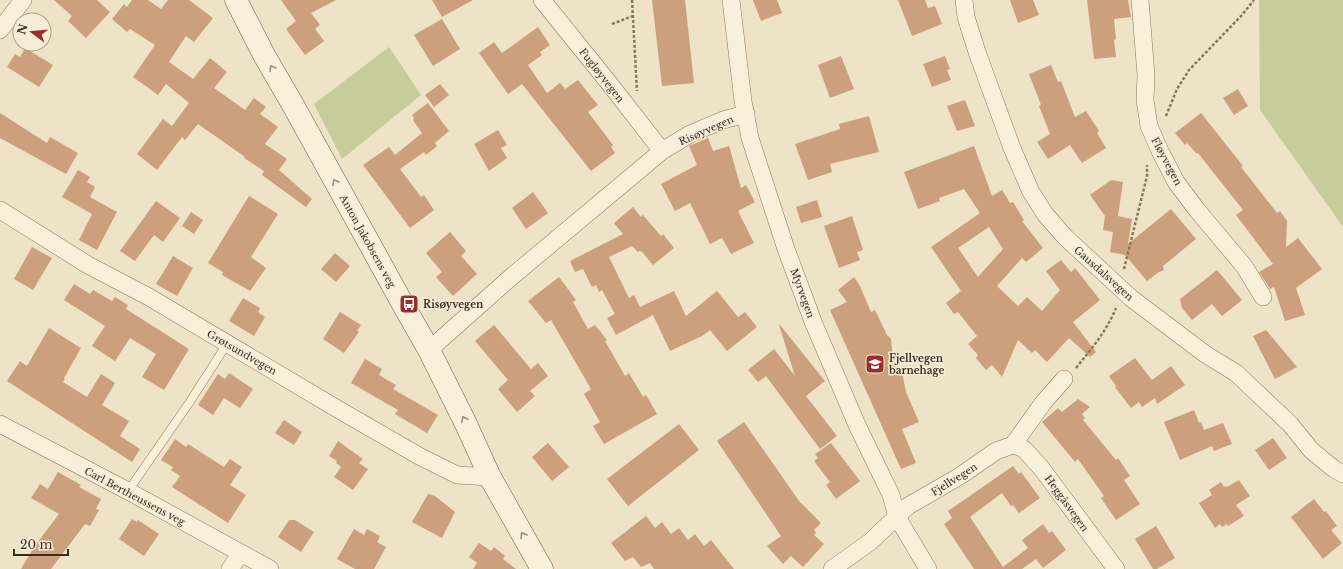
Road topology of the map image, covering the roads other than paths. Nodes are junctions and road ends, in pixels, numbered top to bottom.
1 (23, 0) edge
2 (236, 0) edge
3 (542, 0) edge
4 (731, 0) edge
5 (964, 0) edge
6 (1140, 0) edge
7 (0, 30) edge
8 (746, 114) junction
9 (662, 151) junction
10 (0, 210) edge
11 (1263, 297) dead end
12 (228, 344) junction
13 (429, 350) junction
14 (1064, 379) road end
15 (0, 424) edge
16 (1013, 446) junction
17 (1343, 474) edge
18 (490, 477) junction
19 (128, 491) junction
20 (897, 517) junction
21 (242, 553) junction
22 (230, 569) edge
23 (270, 569) edge
24 (542, 569) edge
25 (832, 569) edge
26 (928, 569) edge
27 (1116, 569) edge

1 - 7 street
13 -> 2 street, Anton Jakobsens veg
3 - 9 street, Fugløyvegen
4 - 8 street, Myrvegen
5 - 17 street, Gausdalsvegen
6 - 11 street, Fløyvegen
8 - 9 street, Risøyvegen
8 - 20 street, Myrvegen
9 - 13 street, Risøyvegen
10 - 12 street, Grøtsundvegen
12 - 18 street, Grøtsundvegen
12 - 19 lane
18 -> 13 street, Anton Jakobsens veg
14 - 16 street
15 - 19 street, Carl Bertheussens veg
16 - 20 street, Fjellvegen
16 - 27 street, Heggåsvegen
24 -> 18 street, Anton Jakobsens veg
19 - 21 street, Carl Bertheussens veg
20 - 25 street, Fjellvegen
20 - 26 street, Myrvegen
21 - 22 street
21 - 23 street, Carl Bertheussens veg

